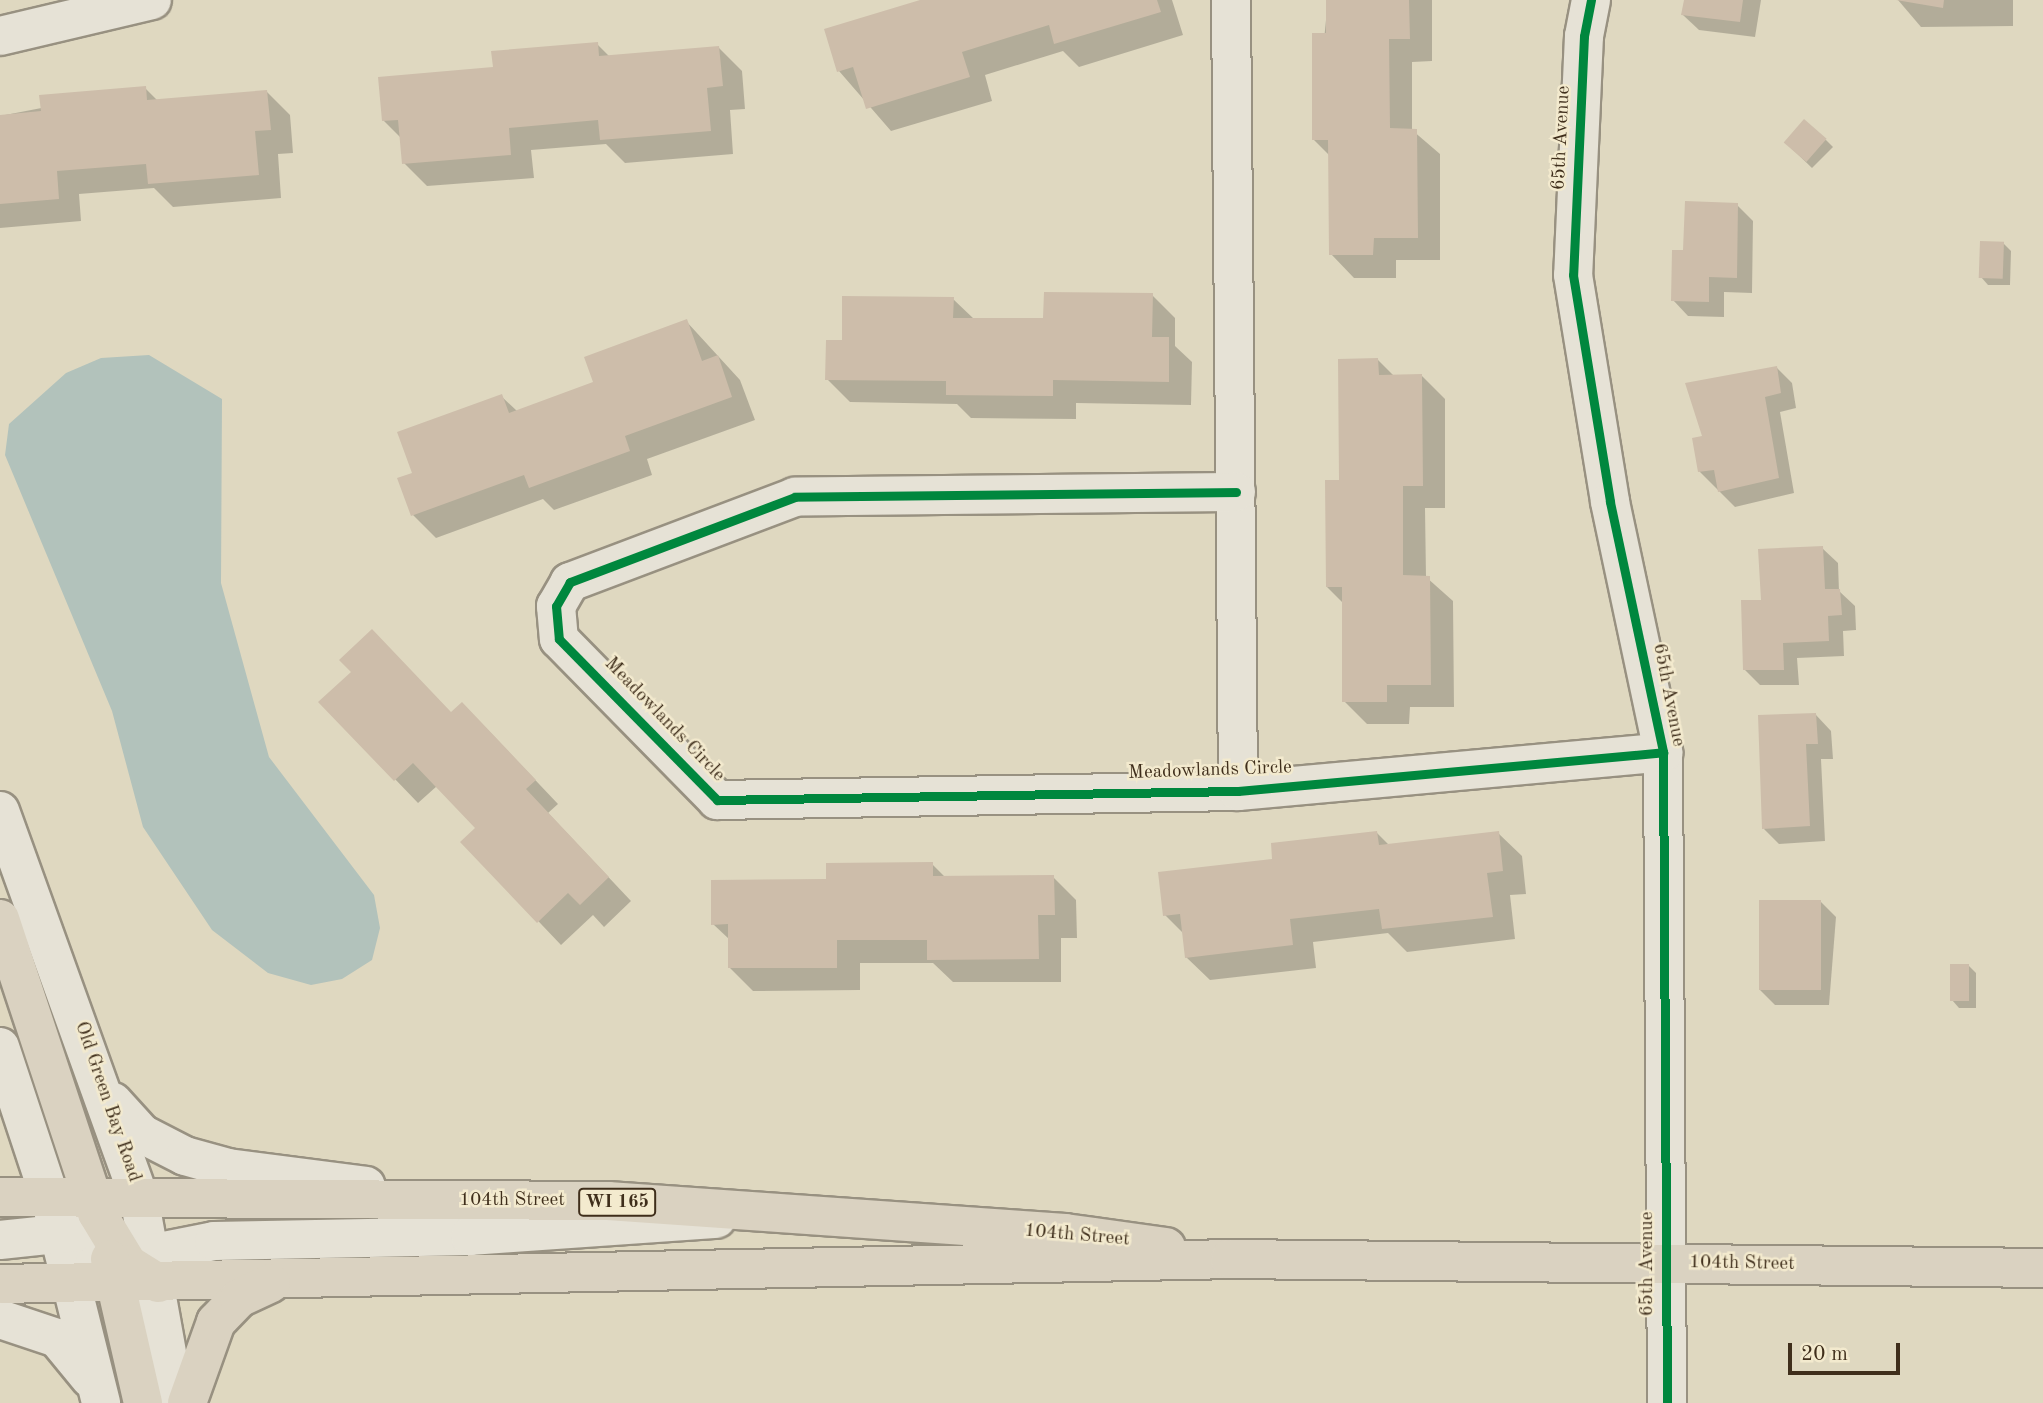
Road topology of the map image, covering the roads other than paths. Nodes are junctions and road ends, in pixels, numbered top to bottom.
1 (135, 0) edge
2 (152, 0) edge
3 (1231, 0) edge
4 (1591, 0) edge
5 (0, 36) edge
6 (1236, 492) junction
7 (1663, 752) junction
8 (1238, 791) junction
9 (0, 811) edge
10 (0, 919) edge
11 (0, 1047) edge
12 (102, 1086) junction
13 (0, 1197) edge
14 (139, 1197) junction
15 (50, 1198) junction
16 (468, 1201) junction
17 (765, 1214) junction
18 (0, 1240) edge
19 (112, 1246) junction
20 (1230, 1259) junction
21 (1665, 1263) junction
22 (2043, 1268) edge
23 (272, 1283) junction
24 (0, 1284) edge
25 (71, 1284) junction
26 (0, 1319) edge
27 (100, 1398) edge
28 (144, 1403) edge
29 (176, 1403) edge
30 (187, 1403) edge
31 (1667, 1403) edge

1 - 2 street
1 - 5 street
3 - 6 street
4 - 7 street, 65th Avenue
6 - 8 street
6 - 8 street, Meadowlands Circle
7 - 8 street, Meadowlands Circle
7 - 21 street, 65th Avenue
9 - 12 street, Old Green Bay Road
10 - 19 main road
11 - 15 street
12 - 14 street, Old Green Bay Road
12 - 16 street
13 - 15 main road, 104th Street / WI 165
14 - 16 main road, 104th Street / WI 165
14 - 19 main road, 104th Street / WI 165
14 - 19 street, Old Green Bay Road
15 - 19 main road, 104th Street / WI 165
16 - 17 main road, 104th Street / WI 165
17 - 19 street
17 - 20 main road, 104th Street / WI 165
18 - 19 street
19 - 23 main road, 104th Street / WI 165
19 - 25 main road, 104th Street / WI 165
19 - 25 street, Old Green Bay Road
19 - 28 main road
19 - 29 street, Old Green Bay Road
20 - 21 main road, 104th Street / WI 165
20 - 23 main road, 104th Street / WI 165
21 - 22 main road, 104th Street / WI 165
21 - 31 street, 65th Avenue
23 - 30 main road
24 - 25 main road, 104th Street / WI 165
25 - 27 street, Old Green Bay Road
26 - 27 street

